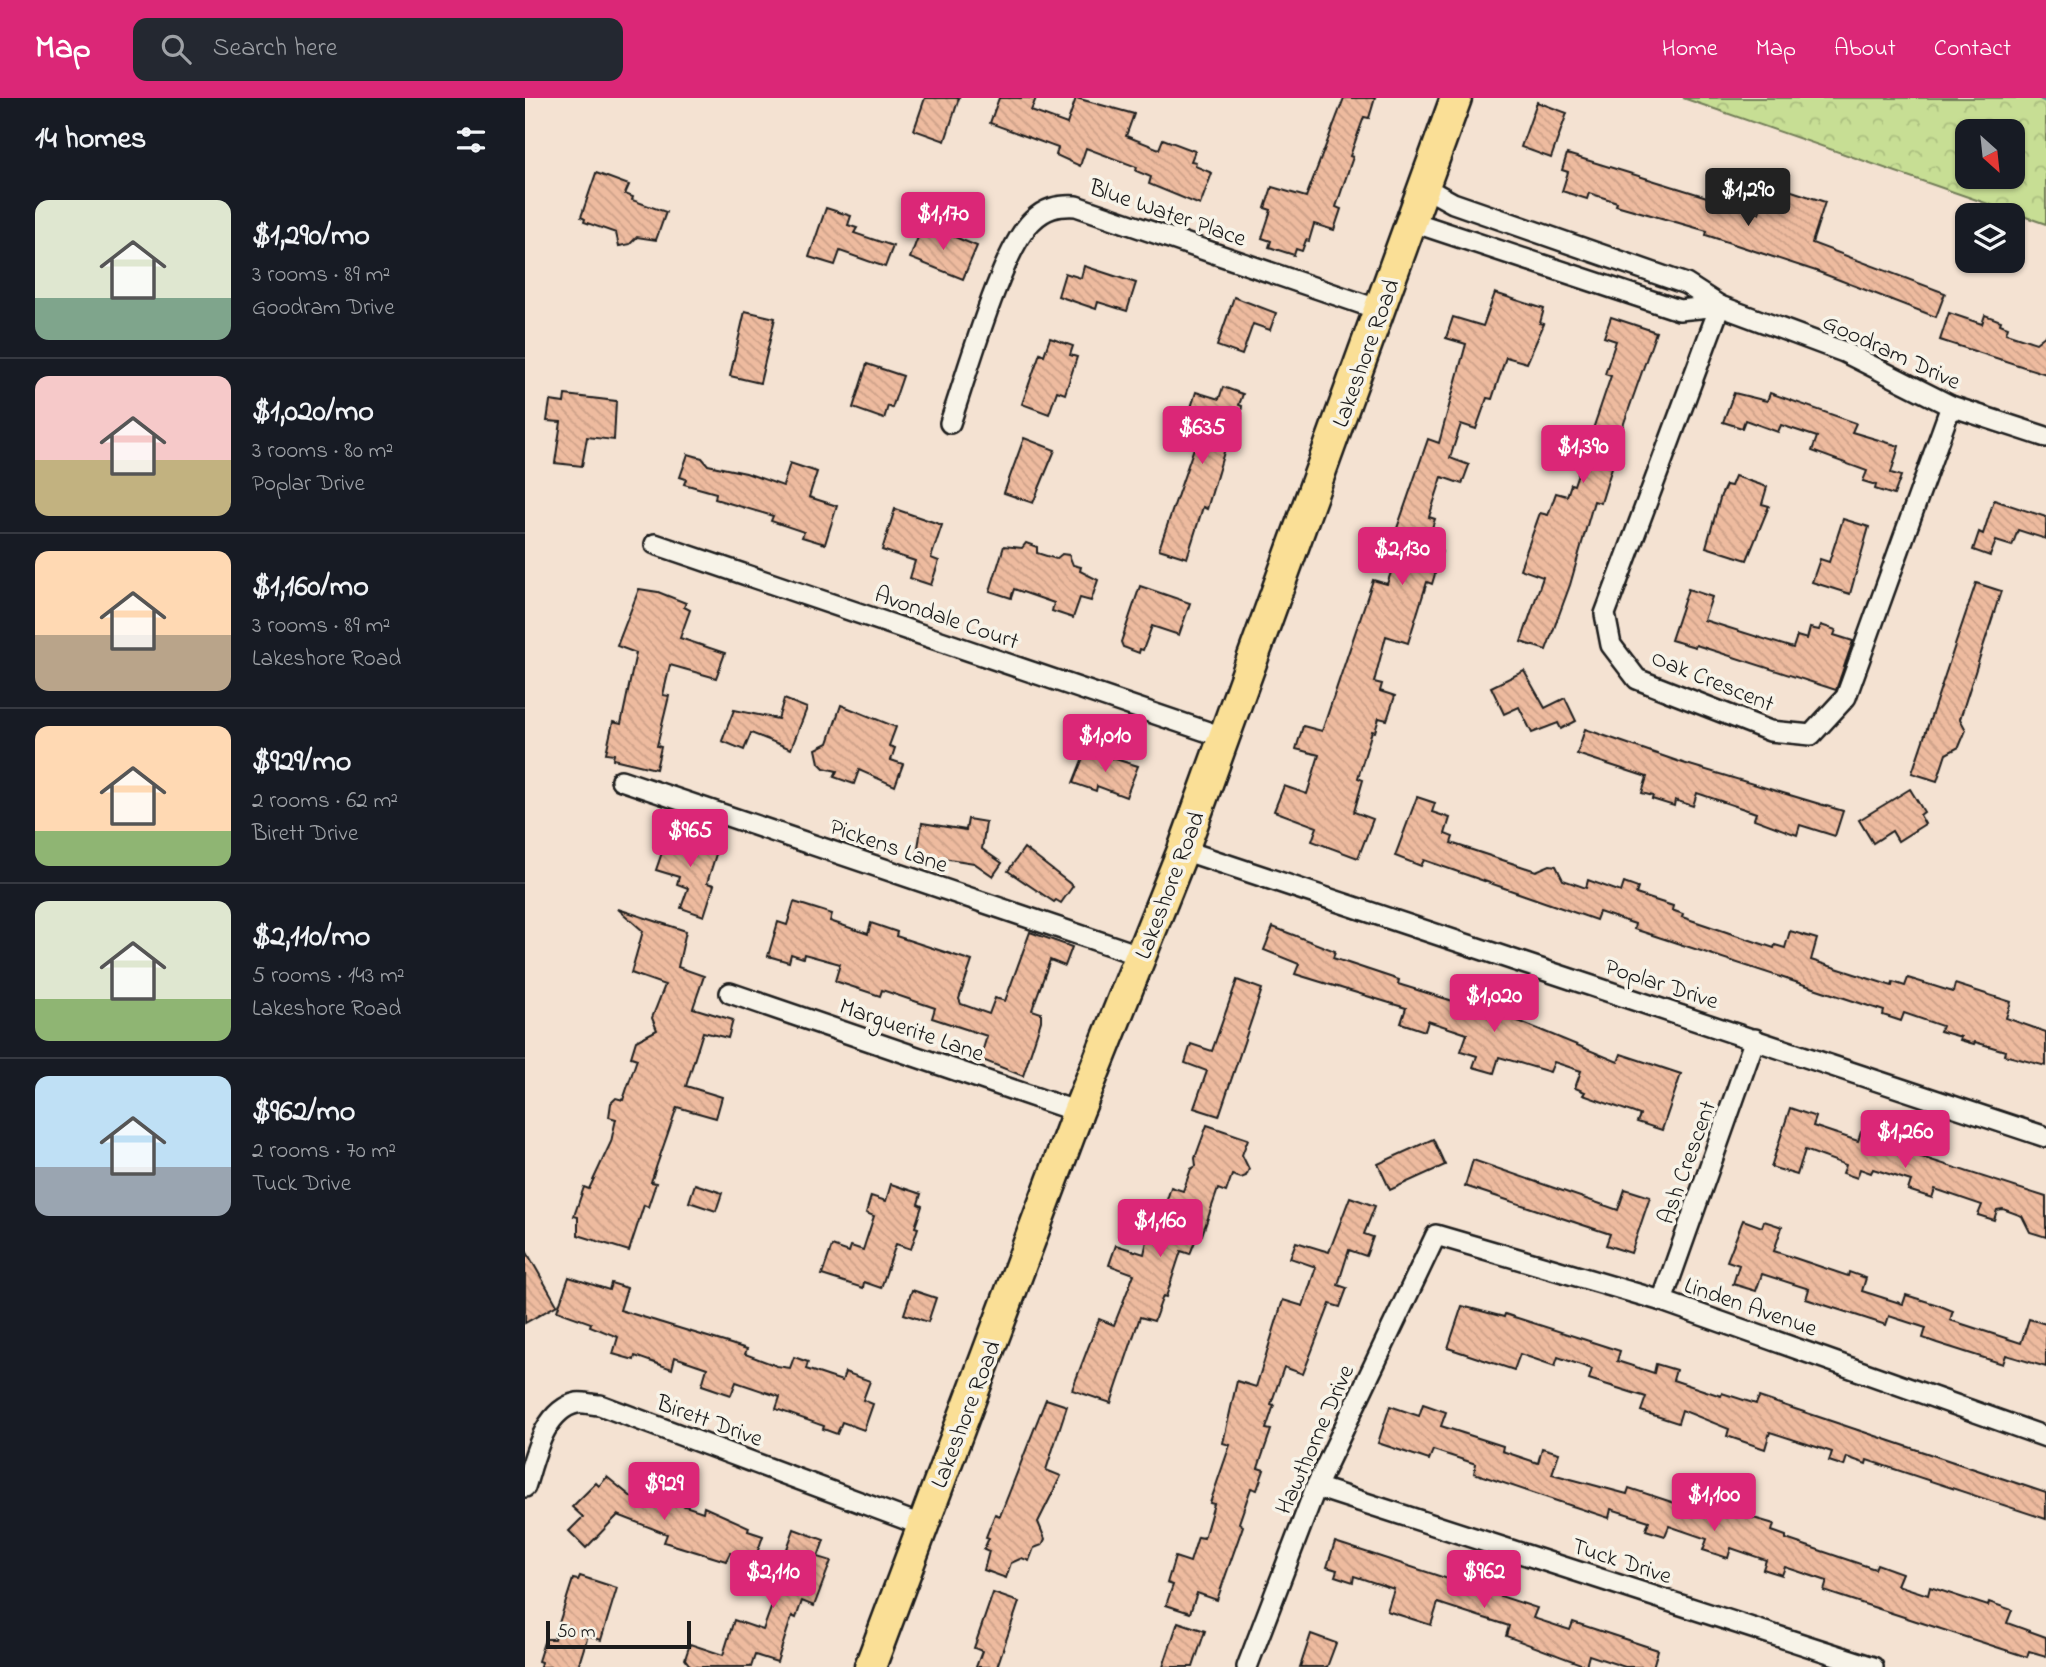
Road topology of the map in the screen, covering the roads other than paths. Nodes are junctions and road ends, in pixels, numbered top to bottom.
1 (1456, 98) edge
2 (1425, 187) junction
3 (1413, 222) junction
4 (1720, 306) junction
5 (1380, 310) junction
6 (1951, 406) junction
7 (950, 424) dead end
8 (2046, 437) edge
9 (655, 544) dead end
10 (1223, 737) junction
11 (621, 780) dead end
12 (1183, 850) junction
13 (1142, 956) junction
14 (730, 993) dead end
15 (1755, 1040) junction
16 (1078, 1112) junction
17 (2046, 1137) edge
18 (1436, 1236) joint
19 (1662, 1301) junction
20 (2046, 1437) edge
21 (525, 1487) edge
22 (1316, 1487) junction
23 (921, 1525) junction
24 (870, 1667) edge
25 (1247, 1667) edge
26 (1873, 1667) edge

1 - 2 main road, Lakeshore Road
2 - 3 main road, Lakeshore Road
2 - 4 street, Goodram Drive
3 - 4 street, Goodram Drive
3 - 5 main road, Lakeshore Road
4 - 6 street, Goodram Drive
4 - 6 street, Oak Crescent
5 - 7 street, Blue Water Place
5 - 10 main road, Lakeshore Road
6 - 8 street, Goodram Drive
9 - 10 street, Avondale Court
10 - 12 main road, Lakeshore Road
11 - 13 street, Pickens Lane
12 - 13 main road, Lakeshore Road
12 - 15 street, Poplar Drive
13 - 16 main road, Lakeshore Road
14 - 16 street, Marguerite Lane
15 - 17 street, Poplar Drive
15 - 19 street, Ash Crescent
16 - 23 main road, Lakeshore Road
18 - 19 street, Linden Avenue
18 - 22 street, Hawthorne Drive
19 - 20 street, Linden Avenue
21 - 23 street, Birett Drive
22 - 25 street, Hawthorne Drive
22 - 26 street, Tuck Drive
23 - 24 main road, Lakeshore Road

